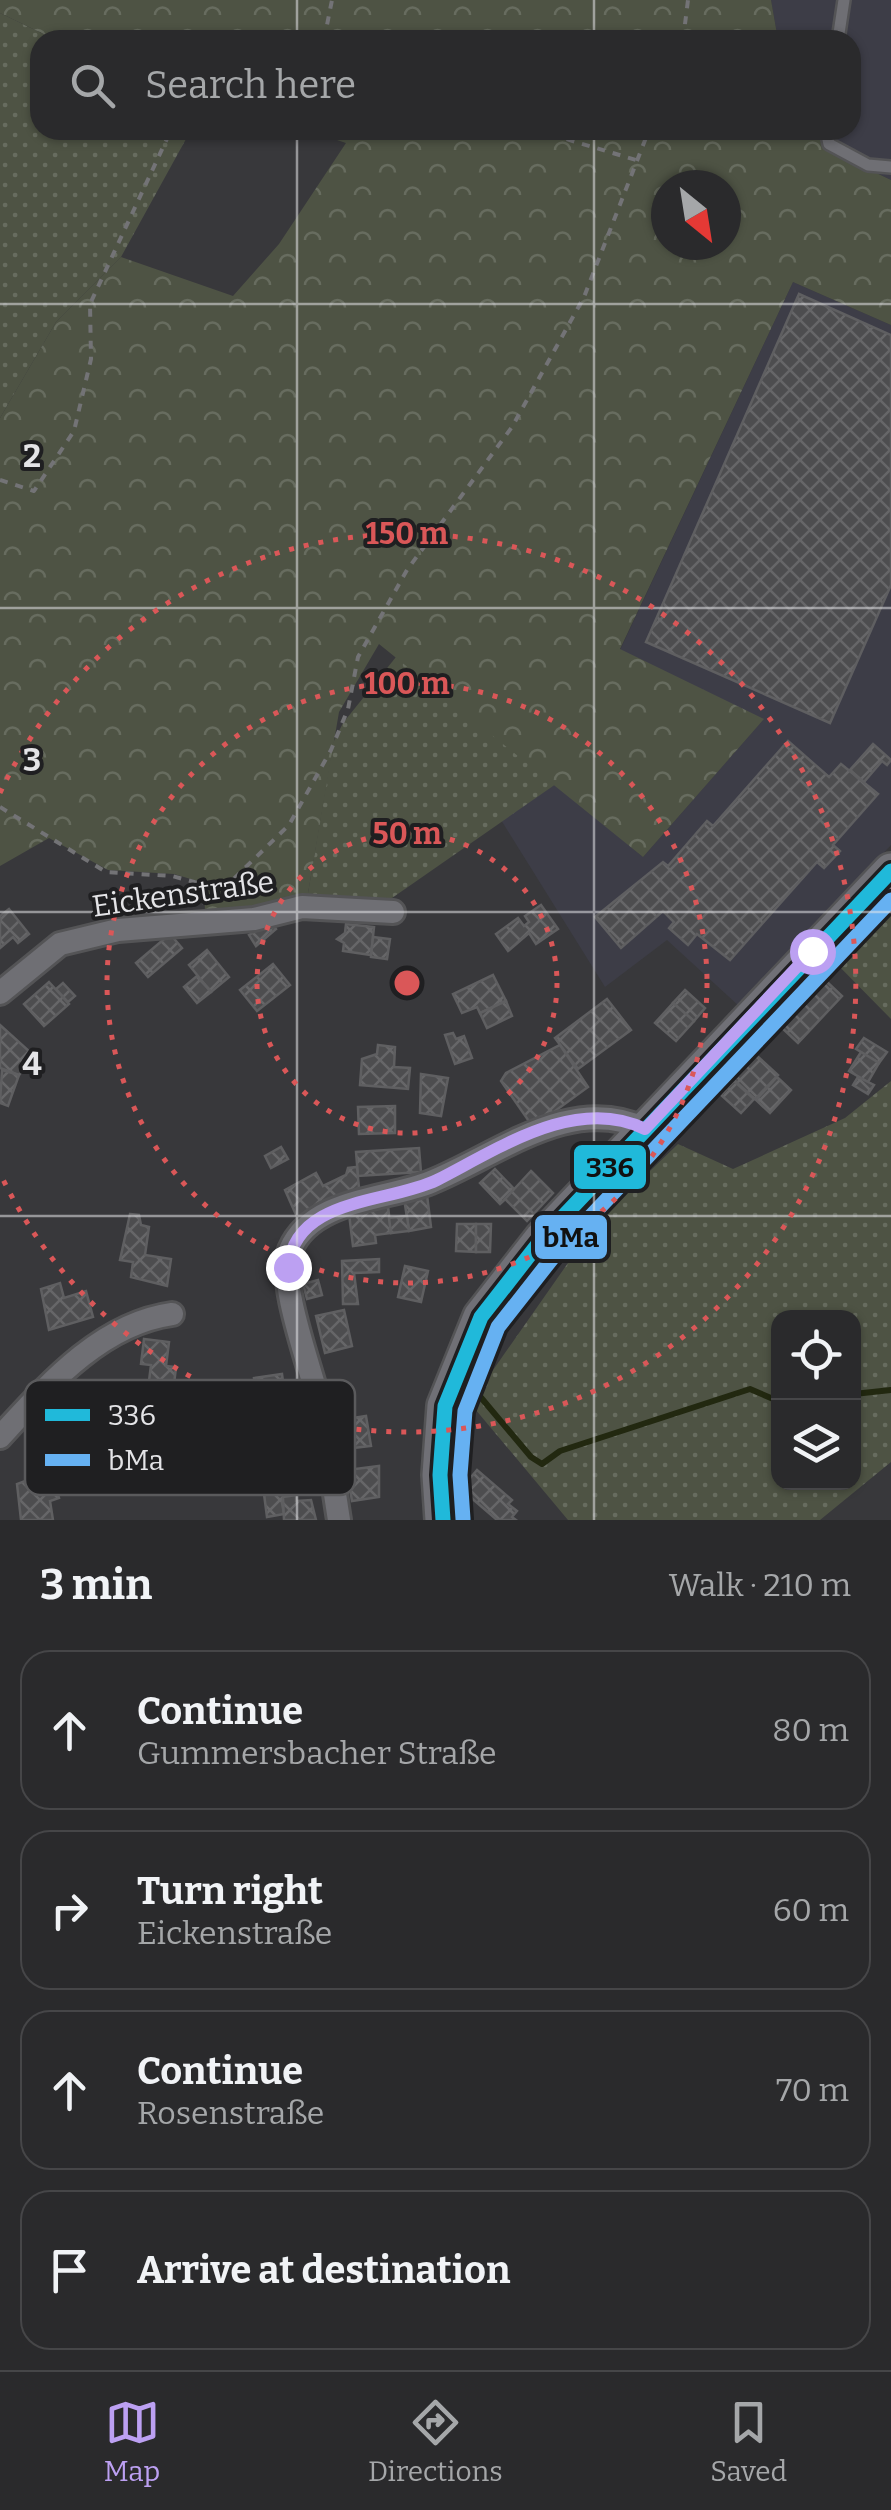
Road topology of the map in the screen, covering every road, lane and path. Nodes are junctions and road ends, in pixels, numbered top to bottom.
1 (332, 0) edge
2 (688, 0) edge
3 (844, 0) edge
4 (326, 30) edge
5 (684, 30) edge
6 (840, 30) edge
7 (165, 140) edge
8 (569, 140) edge
9 (645, 140) edge
10 (827, 140) edge
11 (636, 160) junction
12 (891, 166) edge
13 (0, 480) edge
14 (0, 807) edge
15 (891, 871) edge
16 (393, 912) dead end
17 (0, 993) edge
18 (645, 1129) junction
19 (172, 1314) dead end
20 (53, 1380) edge
21 (313, 1380) edge
22 (25, 1410) edge
23 (0, 1437) edge
24 (335, 1495) edge
25 (339, 1520) edge
26 (443, 1520) edge

1 - 4 path
2 - 5 path
3 - 6 lane
7 - 13 path
8 - 11 path
9 - 11 path
10 - 12 lane
11 - 14 path
15 - 18 main road
16 - 17 street, Eickenstraße
18 - 21 street
18 - 26 main road
19 - 20 street
22 - 23 street
24 - 25 street

